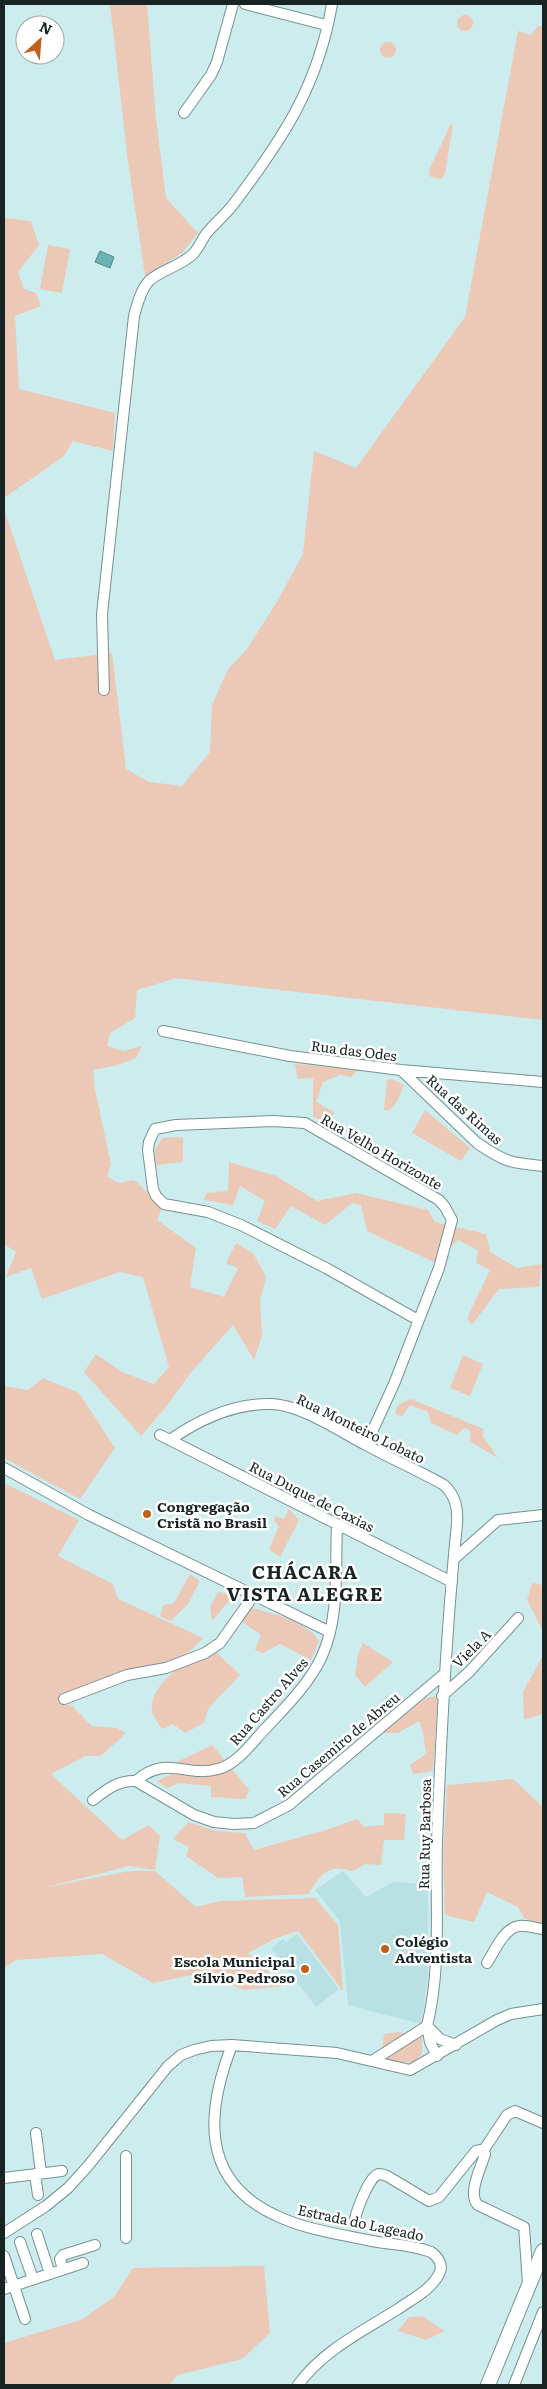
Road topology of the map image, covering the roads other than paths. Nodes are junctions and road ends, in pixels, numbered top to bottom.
1 (233, 4) edge
2 (245, 4) edge
3 (332, 4) edge
4 (326, 25) junction
5 (184, 113) dead end
6 (104, 690) dead end
7 (163, 1031) dead end
8 (401, 1070) junction
9 (543, 1082) edge
10 (543, 1166) edge
11 (418, 1320) junction
12 (160, 1435) dead end
13 (170, 1440) junction
14 (366, 1445) junction
15 (4, 1468) edge
16 (543, 1515) edge
17 (337, 1525) junction
18 (454, 1559) junction
19 (452, 1582) junction
20 (254, 1595) junction
21 (518, 1618) dead end
22 (330, 1632) junction
23 (444, 1674) junction
24 (442, 1696) junction
25 (64, 1699) dead end
26 (136, 1781) junction
27 (93, 1800) dead end
28 (543, 1929) edge
29 (488, 1963) dead end
30 (543, 2009) edge
31 (427, 2026) junction
32 (232, 2045) junction
33 (456, 2045) junction
34 (437, 2056) junction
35 (374, 2060) junction
36 (543, 2123) edge
37 (36, 2133) dead end
38 (484, 2151) junction
39 (126, 2156) dead end
40 (38, 2174) junction
41 (56, 2175) dead end
42 (4, 2178) edge
43 (38, 2195) dead end
44 (355, 2219) dead end
45 (4, 2233) edge
46 (37, 2234) dead end
47 (126, 2238) dead end
48 (20, 2242) dead end
49 (95, 2245) dead end
50 (543, 2251) edge
51 (4, 2256) edge
52 (83, 2263) dead end
53 (63, 2270) junction
54 (50, 2274) junction
55 (32, 2279) junction
56 (9, 2287) edge
57 (528, 2287) junction
58 (543, 2312) edge
59 (25, 2319) dead end
60 (298, 2385) edge
61 (488, 2385) edge
62 (514, 2385) edge

1 - 5 street
2 - 4 street
3 - 4 street
4 - 6 street
7 - 8 street, Rua das Odes
8 - 9 street, Rua das Odes
8 - 10 street, Rua das Rimas
11 - 11 street, Rua Velho Horizonte
11 - 14 street, Rua Velho Horizonte
12 - 13 street, Rua Duque de Caxias
13 - 14 street, Rua Monteiro Lobato
13 - 17 street, Rua Duque de Caxias
14 - 18 street, Rua Monteiro Lobato
15 - 20 street
16 - 18 street
17 - 19 street, Rua Duque de Caxias
17 - 22 street, Rua Castro Alves
18 - 19 street, Rua Monteiro Lobato
19 - 23 street, Rua Ruy Barbosa
20 - 22 street
20 - 25 street
21 - 24 street, Viela A
22 - 26 street, Rua Castro Alves
23 - 24 street, Rua Ruy Barbosa
23 - 26 street, Rua Casemiro de Abreu
24 - 31 street, Rua Ruy Barbosa
26 - 27 street, Rua Castro Alves
28 - 29 street
30 - 33 street
31 - 33 street
31 - 34 street
31 - 35 street
32 - 35 street
32 - 45 street
32 - 60 street, Estrada do Lageado
33 - 34 street
34 - 35 street
36 - 38 street
37 - 40 street
38 - 44 street
38 - 57 street
39 - 47 street
40 - 41 street
40 - 42 street
40 - 43 street
46 - 54 street
48 - 55 street
49 - 53 street
50 - 57 main road
51 - 56 street
52 - 53 street
53 - 54 street
54 - 55 street
55 - 56 street
56 - 59 street
57 - 61 main road
58 - 62 street

